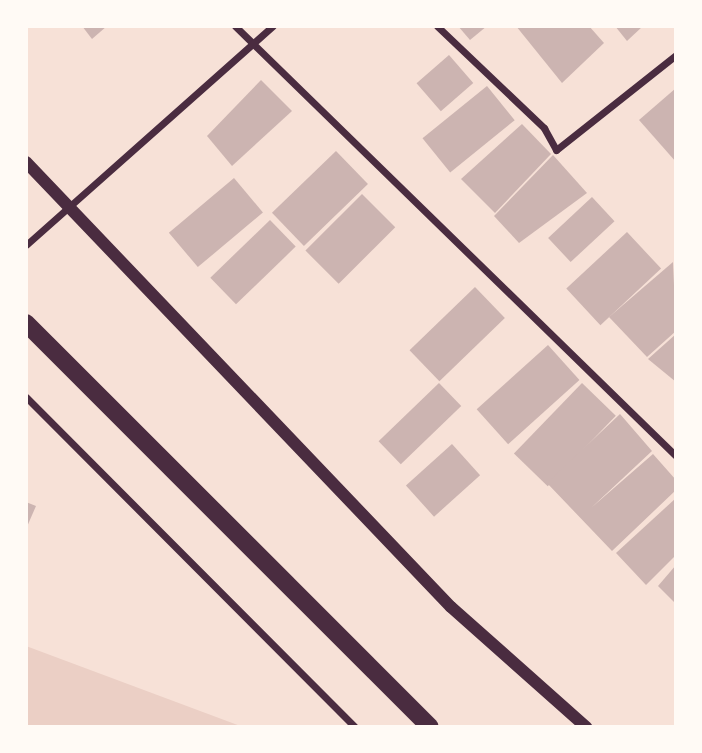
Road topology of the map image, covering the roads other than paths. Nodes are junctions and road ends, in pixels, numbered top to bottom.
1 (235, 26) edge
2 (273, 26) edge
3 (437, 26) edge
4 (252, 44) junction
5 (676, 55) edge
6 (26, 162) edge
7 (71, 208) junction
8 (26, 246) edge
9 (26, 323) edge
10 (26, 397) edge
11 (676, 457) edge
12 (355, 727) edge
13 (430, 727) edge
14 (586, 727) edge

1 - 4 street
2 - 4 street
3 - 5 street
4 - 7 street
4 - 11 street
6 - 7 street
7 - 8 street
7 - 14 street
9 - 13 main road
10 - 12 street

